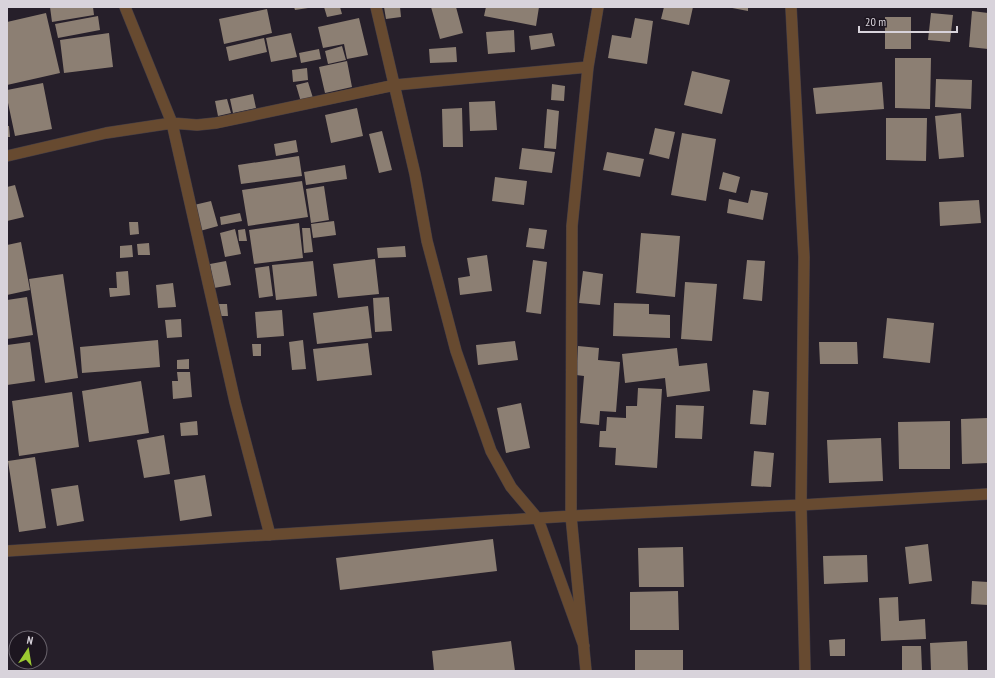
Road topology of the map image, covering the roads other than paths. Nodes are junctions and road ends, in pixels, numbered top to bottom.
1 (125, 7) edge
2 (376, 7) edge
3 (598, 7) edge
4 (791, 7) edge
5 (588, 67) junction
6 (395, 85) junction
7 (172, 123) junction
8 (7, 156) edge
9 (988, 494) edge
10 (801, 505) junction
11 (571, 516) junction
12 (538, 519) junction
13 (270, 535) junction
14 (7, 551) edge
15 (584, 646) junction
16 (586, 671) edge
17 (806, 671) edge

1 - 7 street
2 - 6 street
3 - 5 street
4 - 10 street
5 - 6 street
5 - 11 street
6 - 7 street
6 - 12 street
7 - 8 street
7 - 13 street
9 - 10 street
10 - 11 street
10 - 17 street
11 - 12 street
11 - 15 street
12 - 13 street
12 - 15 street
13 - 14 street
15 - 16 street

